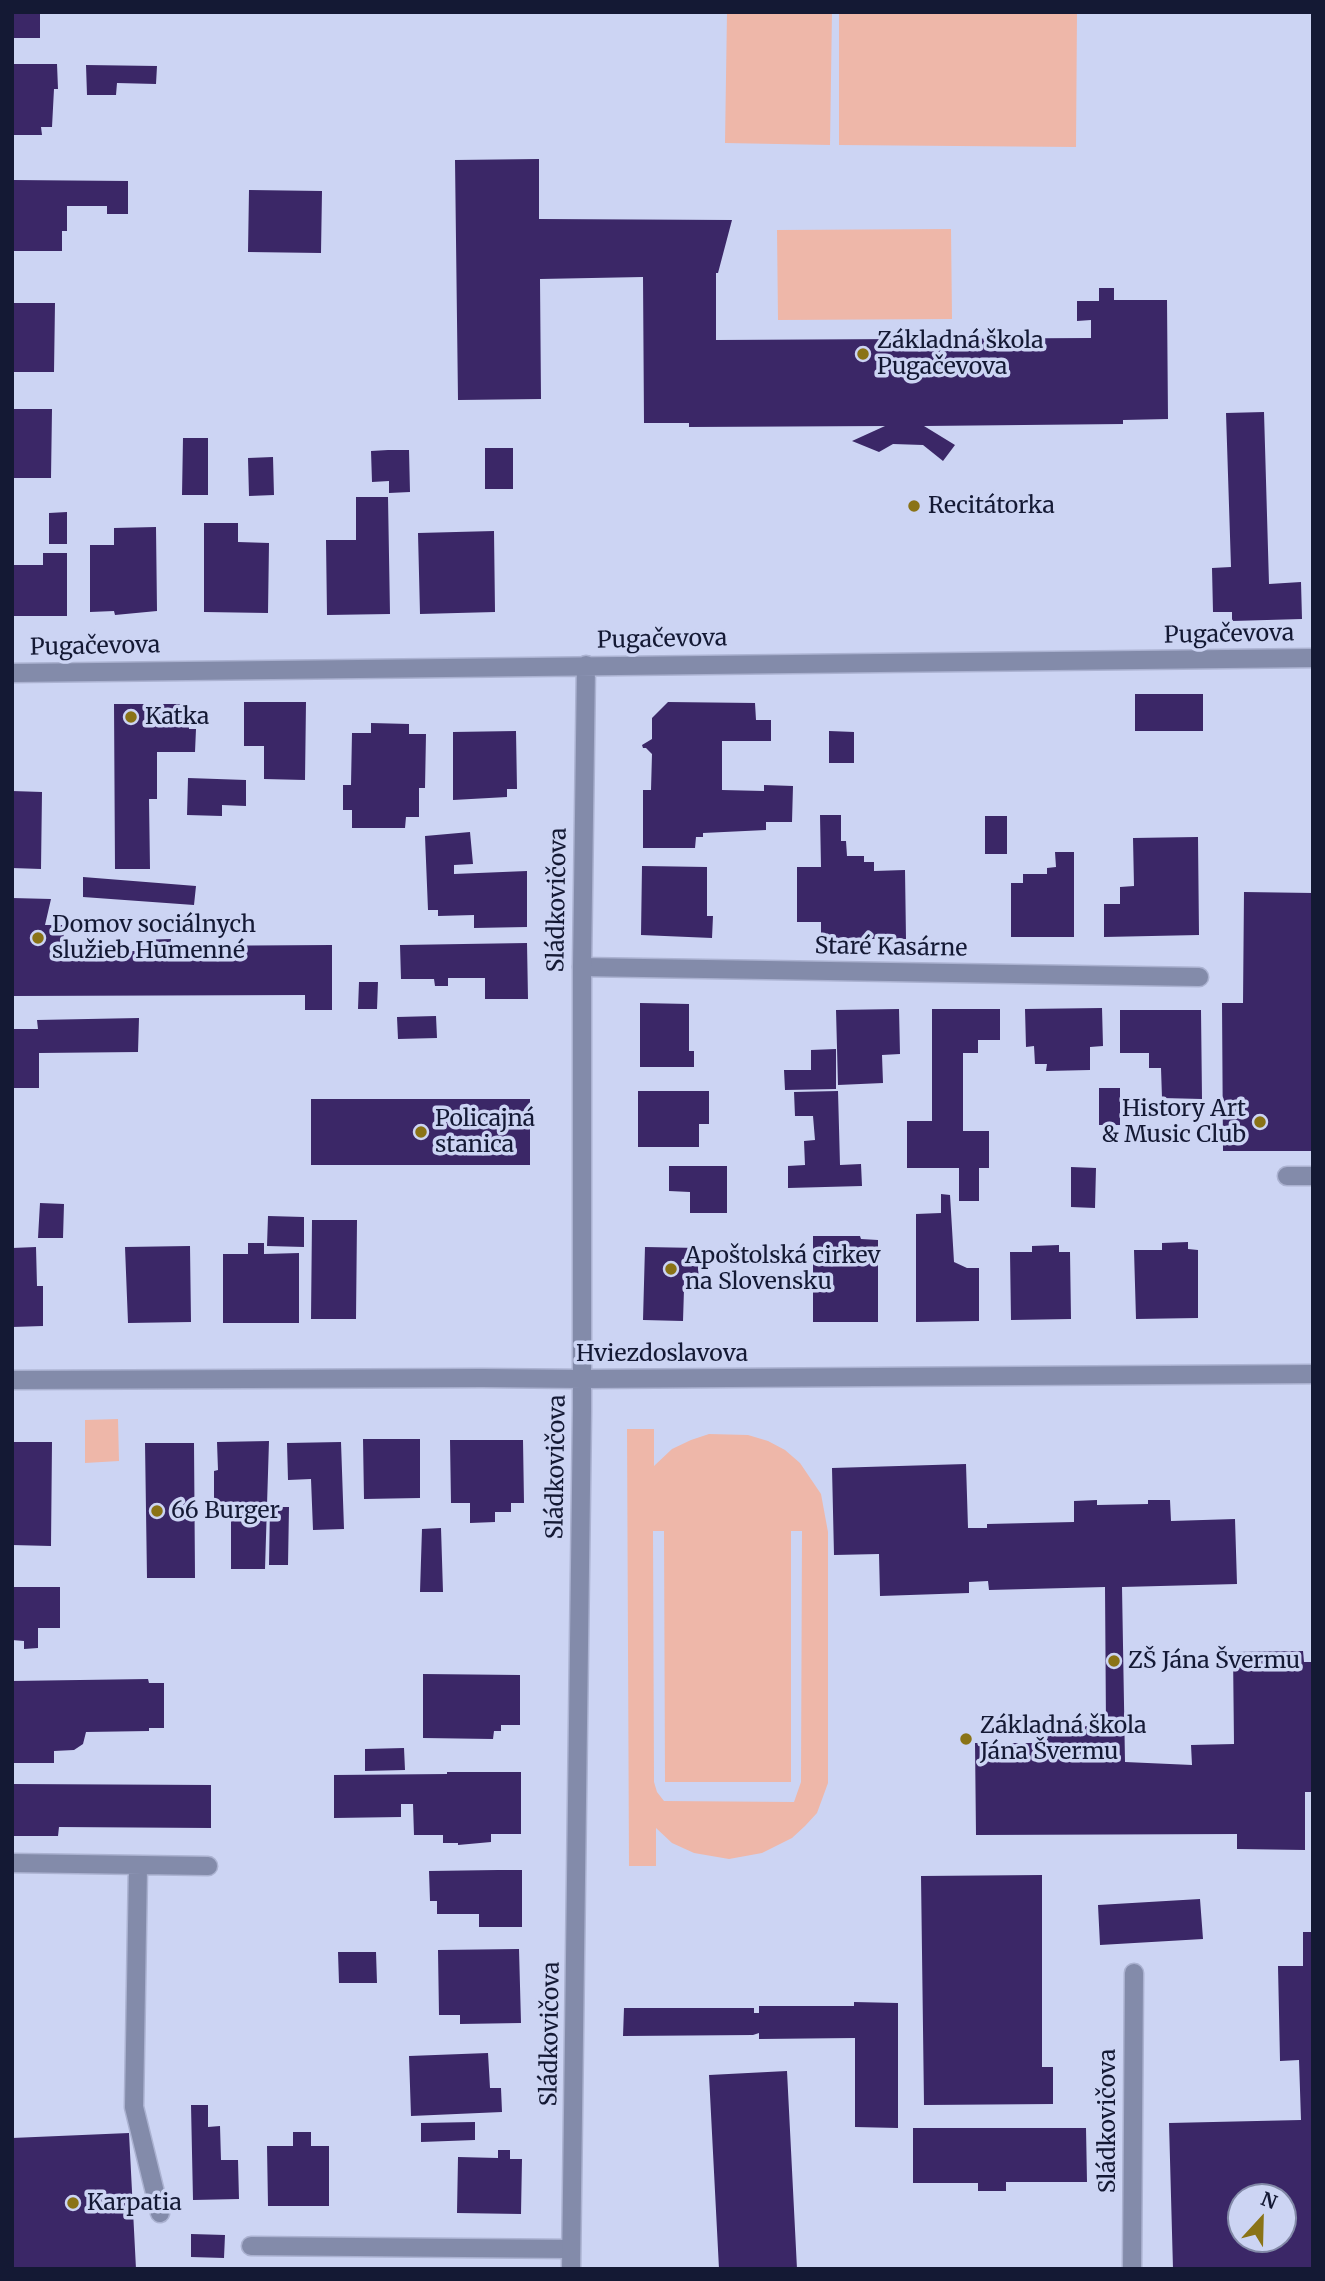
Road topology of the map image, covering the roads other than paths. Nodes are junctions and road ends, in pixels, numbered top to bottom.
1 (1313, 658) edge
2 (586, 666) junction
3 (12, 673) edge
4 (582, 967) junction
5 (1199, 977) dead end
6 (1287, 1176) dead end
7 (1313, 1176) edge
8 (1313, 1374) edge
9 (583, 1379) junction
10 (12, 1380) edge
11 (12, 1863) edge
12 (138, 1866) junction
13 (208, 1866) dead end
14 (1134, 1973) dead end
15 (160, 2213) dead end
16 (251, 2246) dead end
17 (570, 2249) junction
18 (570, 2269) edge
19 (1132, 2269) edge

1 - 2 street, Pugačevova
2 - 3 street, Pugačevova
2 - 4 street, Sládkovičova
4 - 5 street, Staré Kasárne
4 - 9 street, Sládkovičova
6 - 7 street
8 - 9 street, Hviezdoslavova
9 - 10 street, Hviezdoslavova
9 - 17 street, Sládkovičova
11 - 12 street
12 - 13 street
12 - 15 street
14 - 19 street, Sládkovičova
16 - 17 street
17 - 18 street, Sládkovičova

